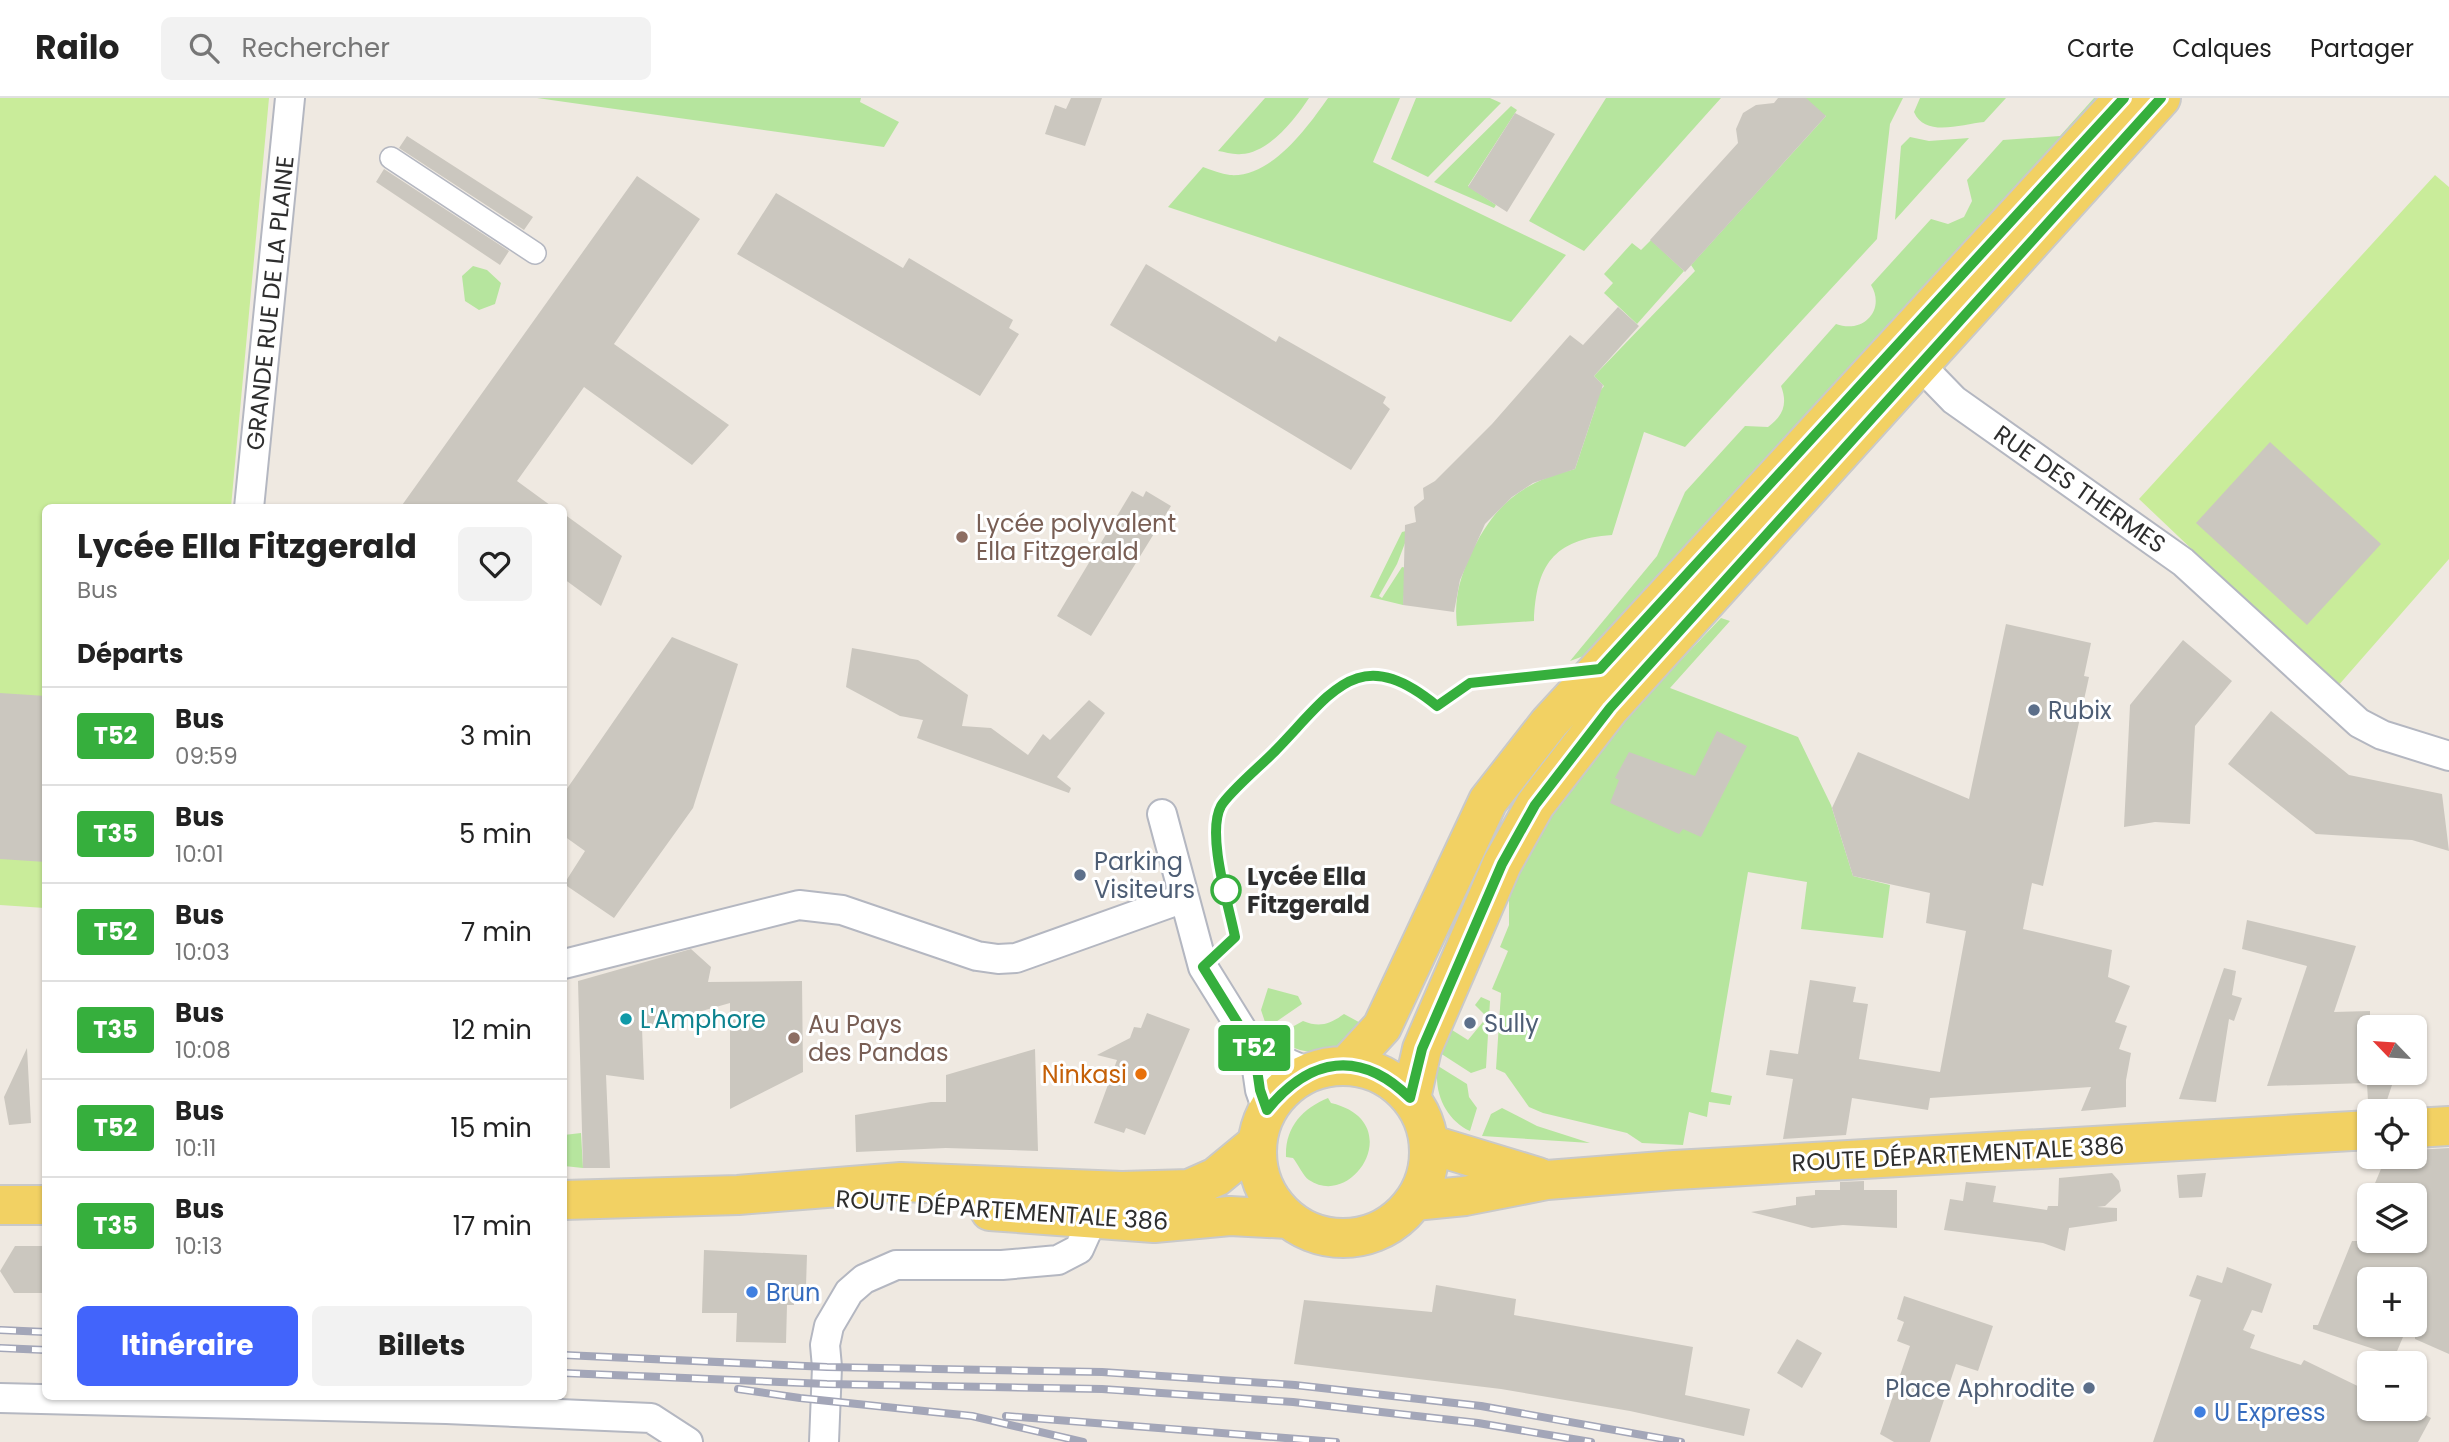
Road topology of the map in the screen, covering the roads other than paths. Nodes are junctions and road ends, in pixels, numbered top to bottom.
1 (290, 98) edge
2 (2124, 98) edge
3 (2161, 98) edge
4 (391, 159) dead end
5 (2066, 161) junction
6 (535, 253) dead end
7 (1921, 366) junction
8 (249, 504) edge
9 (2449, 756) edge
10 (1162, 814) dead end
11 (1184, 898) junction
12 (567, 963) edge
13 (1254, 1049) junction
14 (1347, 1065) junction
15 (1308, 1072) junction
16 (1410, 1098) junction
17 (2449, 1126) edge
18 (1262, 1127) junction
19 (2427, 1127) edge
20 (2357, 1131) edge
21 (1429, 1144) junction
22 (1547, 1180) junction
23 (1189, 1189) junction
24 (758, 1193) junction
25 (567, 1200) edge
26 (1414, 1200) junction
27 (0, 1205) edge
28 (42, 1205) edge
29 (1102, 1219) junction
30 (1288, 1219) junction
31 (0, 1398) edge
32 (42, 1399) edge
33 (81, 1400) edge
34 (688, 1442) edge
35 (824, 1442) edge

1 - 8 street, GRANDE RUE DE LA PLAINE
2 - 5 main road
3 - 7 main road
4 - 6 street
5 - 7 street
5 - 14 main road
7 - 9 street, RUE DES THERMES
7 - 16 main road
10 - 11 street
11 - 12 street
11 - 13 street
13 - 15 street
13 - 18 street
14 - 15 main road
14 - 16 main road
15 - 18 main road
16 - 21 main road
17 - 19 main road
18 - 23 main road, ROUTE DÉPARTEMENTALE 386
18 - 30 main road
20 - 22 main road, ROUTE DÉPARTEMENTALE 386
21 - 22 main road, ROUTE DÉPARTEMENTALE 386
21 - 26 main road
22 - 26 main road, ROUTE DÉPARTEMENTALE 386
23 - 24 main road, ROUTE DÉPARTEMENTALE 386
23 - 29 main road
24 - 25 main road, ROUTE DÉPARTEMENTALE 386
24 - 29 main road, ROUTE DÉPARTEMENTALE 386
26 - 30 main road
27 - 28 main road
29 - 30 main road, ROUTE DÉPARTEMENTALE 386
29 - 35 street
31 - 32 street
33 - 34 street

